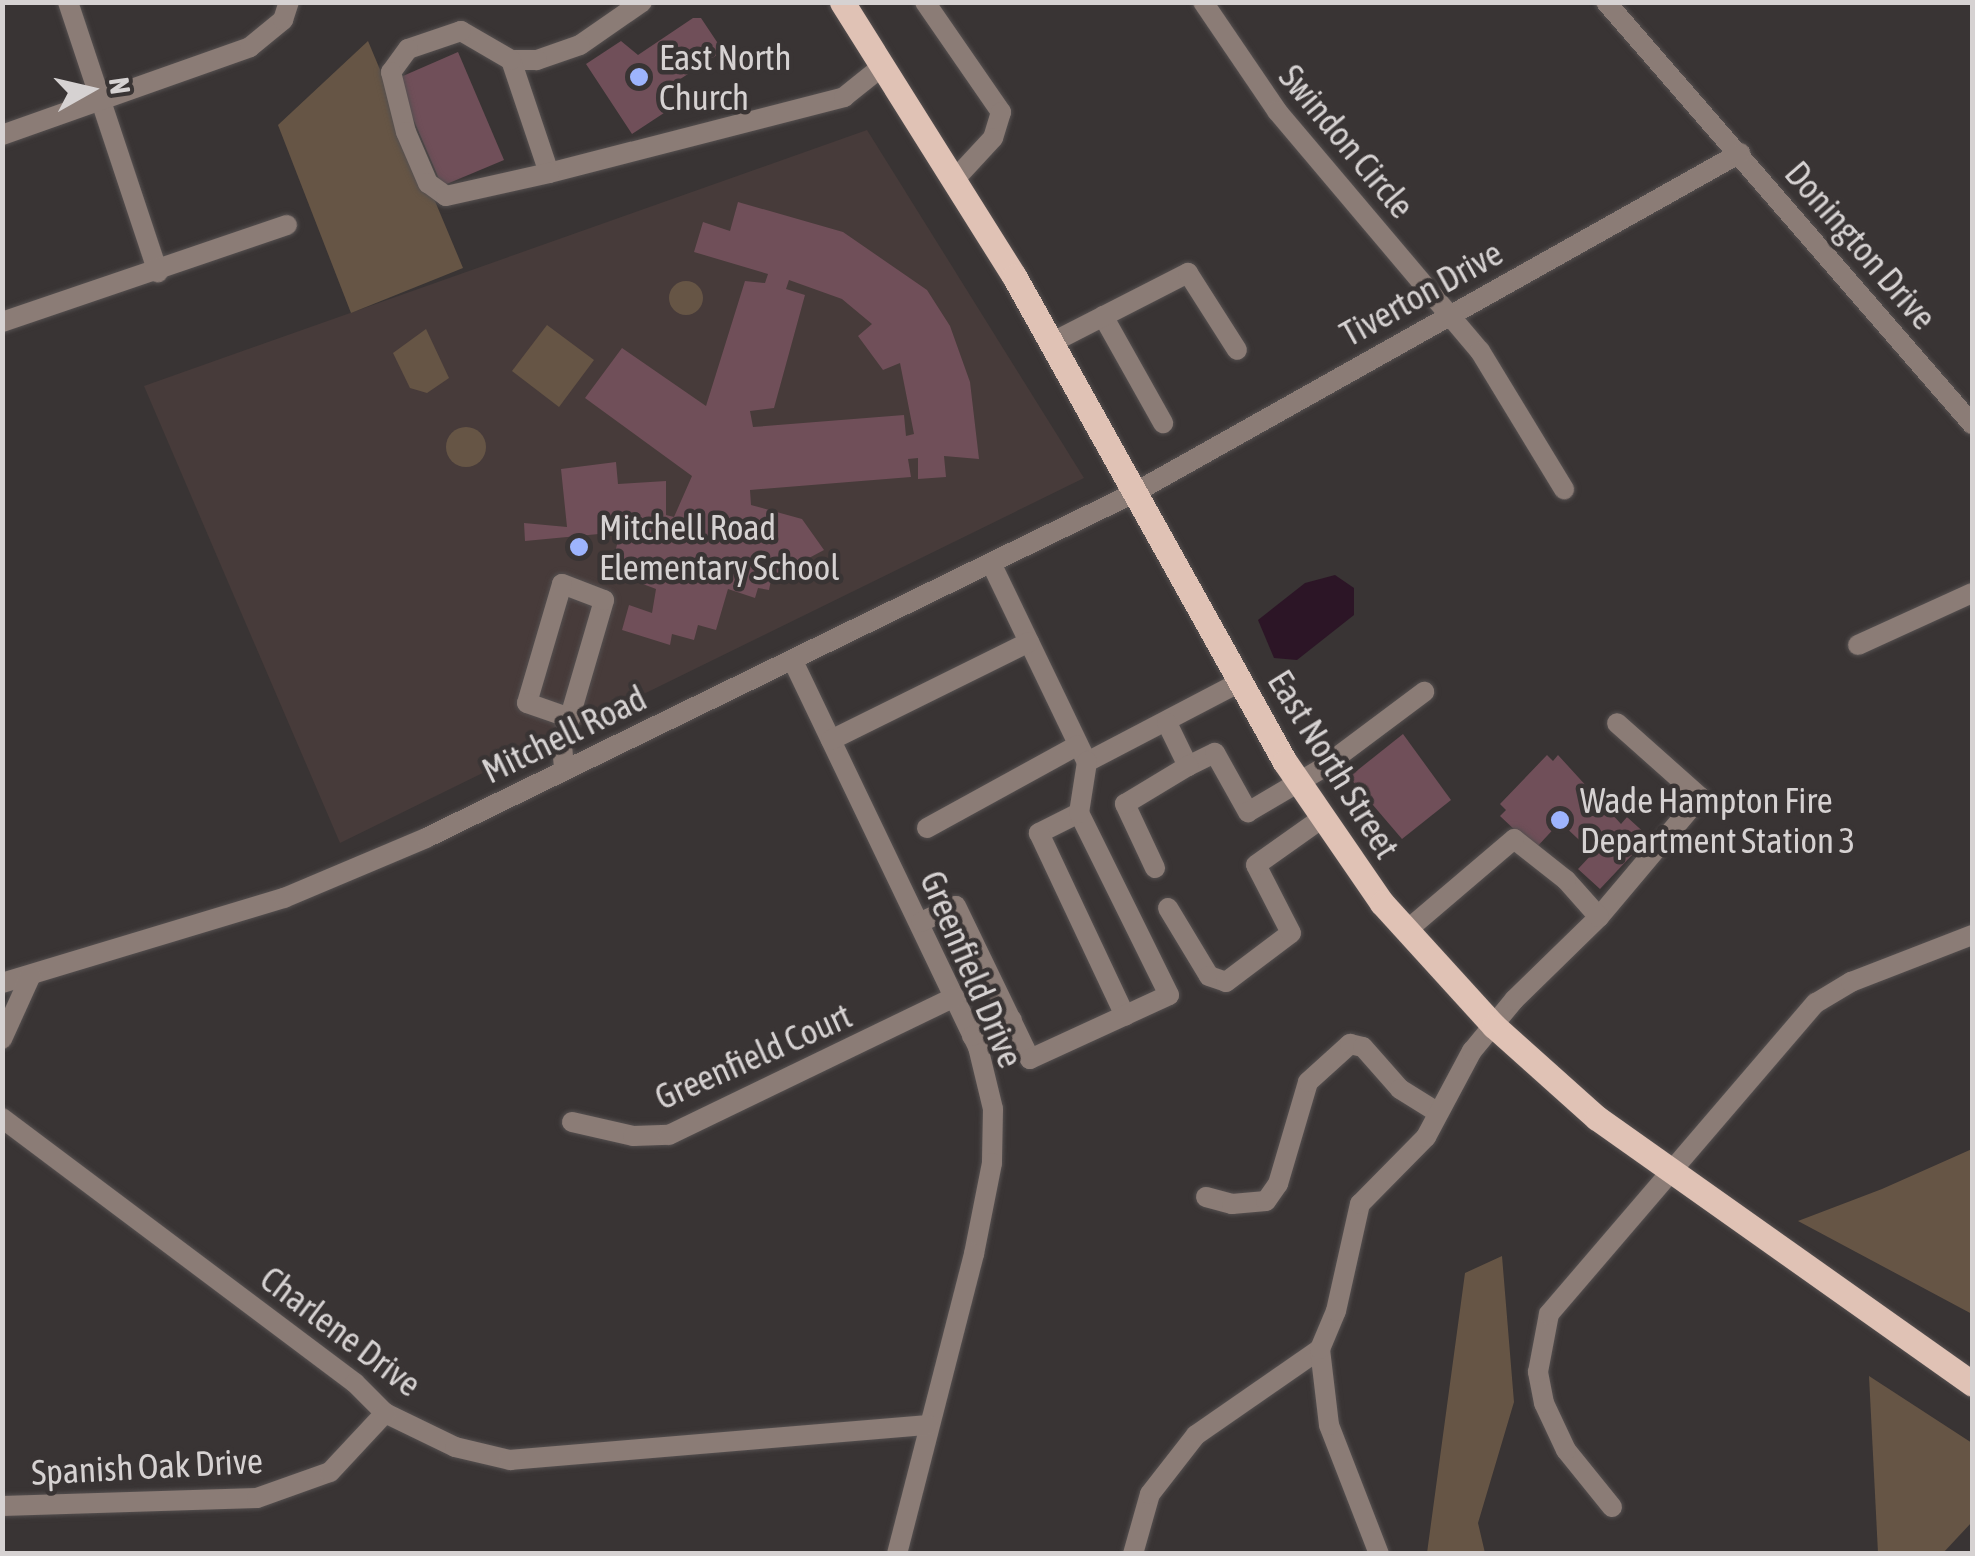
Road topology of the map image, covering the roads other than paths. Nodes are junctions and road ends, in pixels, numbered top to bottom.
1 (68, 2) edge
2 (289, 2) edge
3 (642, 2) edge
4 (842, 2) edge
5 (925, 2) edge
6 (1204, 2) edge
7 (1606, 2) edge
8 (511, 60) junction
9 (884, 65) junction
10 (100, 103) junction
11 (2, 135) edge
12 (1740, 154) junction
13 (550, 173) junction
14 (956, 178) junction
15 (287, 225) dead end
16 (158, 272) junction
17 (1451, 314) junction
18 (1102, 316) junction
19 (2, 322) edge
20 (1051, 343) junction
21 (1238, 350) dead end
22 (1163, 423) dead end
23 (1972, 424) edge
24 (1564, 489) dead end
25 (1134, 493) junction
26 (992, 565) junction
27 (1972, 592) edge
28 (1029, 642) junction
29 (1858, 645) dead end
30 (793, 662) junction
31 (1240, 682) junction
32 (1424, 692) dead end
33 (570, 718) junction
34 (1167, 723) junction
35 (1616, 723) dead end
36 (831, 740) junction
37 (1082, 754) junction
38 (1188, 766) junction
39 (564, 768) junction
40 (1299, 784) junction
41 (1080, 813) junction
42 (1322, 819) junction
43 (927, 828) dead end
44 (1155, 868) dead end
45 (1168, 908) dead end
46 (1598, 916) junction
47 (921, 922) junction
48 (1406, 931) junction
49 (1972, 935) edge
50 (30, 976) junction
51 (2, 983) edge
52 (954, 998) junction
53 (1125, 1016) junction
54 (1012, 1020) junction
55 (1494, 1026) junction
56 (972, 1036) junction
57 (2, 1039) edge
58 (1438, 1112) junction
59 (2, 1118) edge
60 (572, 1122) dead end
61 (1670, 1172) junction
62 (1206, 1198) dead end
63 (1320, 1349) junction
64 (1972, 1384) edge
65 (385, 1412) junction
66 (928, 1425) junction
67 (2, 1506) edge
68 (1612, 1507) dead end
69 (898, 1554) edge
70 (1133, 1554) edge
71 (1379, 1554) edge

1 - 10 street
2 - 10 street
3 - 8 street
4 - 9 main road, East North Street
5 - 14 street
6 - 17 street, Swindon Circle
7 - 12 street
8 - 13 street
8 - 13 street
9 - 13 street
9 - 14 main road, East North Street
10 - 11 street
10 - 16 street
12 - 17 street, Tiverton Drive
12 - 23 street, Donington Drive
14 - 20 main road, East North Street
15 - 16 street
16 - 19 street
17 - 24 street, Swindon Circle
17 - 25 street, Tiverton Drive
18 - 20 street
18 - 21 street
18 - 22 street
20 - 25 main road, East North Street
25 - 26 street, Mitchell Road
25 - 31 main road, East North Street
26 - 28 street
26 - 30 street, Mitchell Road
27 - 29 street
28 - 36 street
28 - 37 street
30 - 36 street, Greenfield Drive
30 - 39 street, Mitchell Road
31 - 34 street
31 - 40 main road, East North Street
32 - 40 street
33 - 33 street
33 - 39 street
34 - 37 street
34 - 38 street
35 - 46 street
36 - 47 street, Greenfield Drive
37 - 41 street
37 - 43 street
38 - 40 street
38 - 44 street
39 - 50 street, Mitchell Road
40 - 42 main road, East North Street
41 - 53 street
41 - 53 street
42 - 45 street
42 - 48 main road, East North Street
46 - 48 street
46 - 55 street
47 - 52 street, Greenfield Drive
47 - 54 street
48 - 55 main road, East North Street
49 - 61 street
50 - 51 street, Mitchell Road
50 - 57 street
52 - 56 street, Greenfield Drive
52 - 60 street, Greenfield Court
53 - 54 street
54 - 56 street
55 - 58 street
55 - 61 main road, East North Street
56 - 66 street, Greenfield Drive
58 - 62 street
58 - 63 street
59 - 65 street, Charlene Drive
61 - 64 main road, East North Street
61 - 68 street
63 - 70 street
63 - 71 street
65 - 66 street, Charlene Drive
65 - 67 street, Spanish Oak Drive
66 - 69 street, Greenfield Drive

